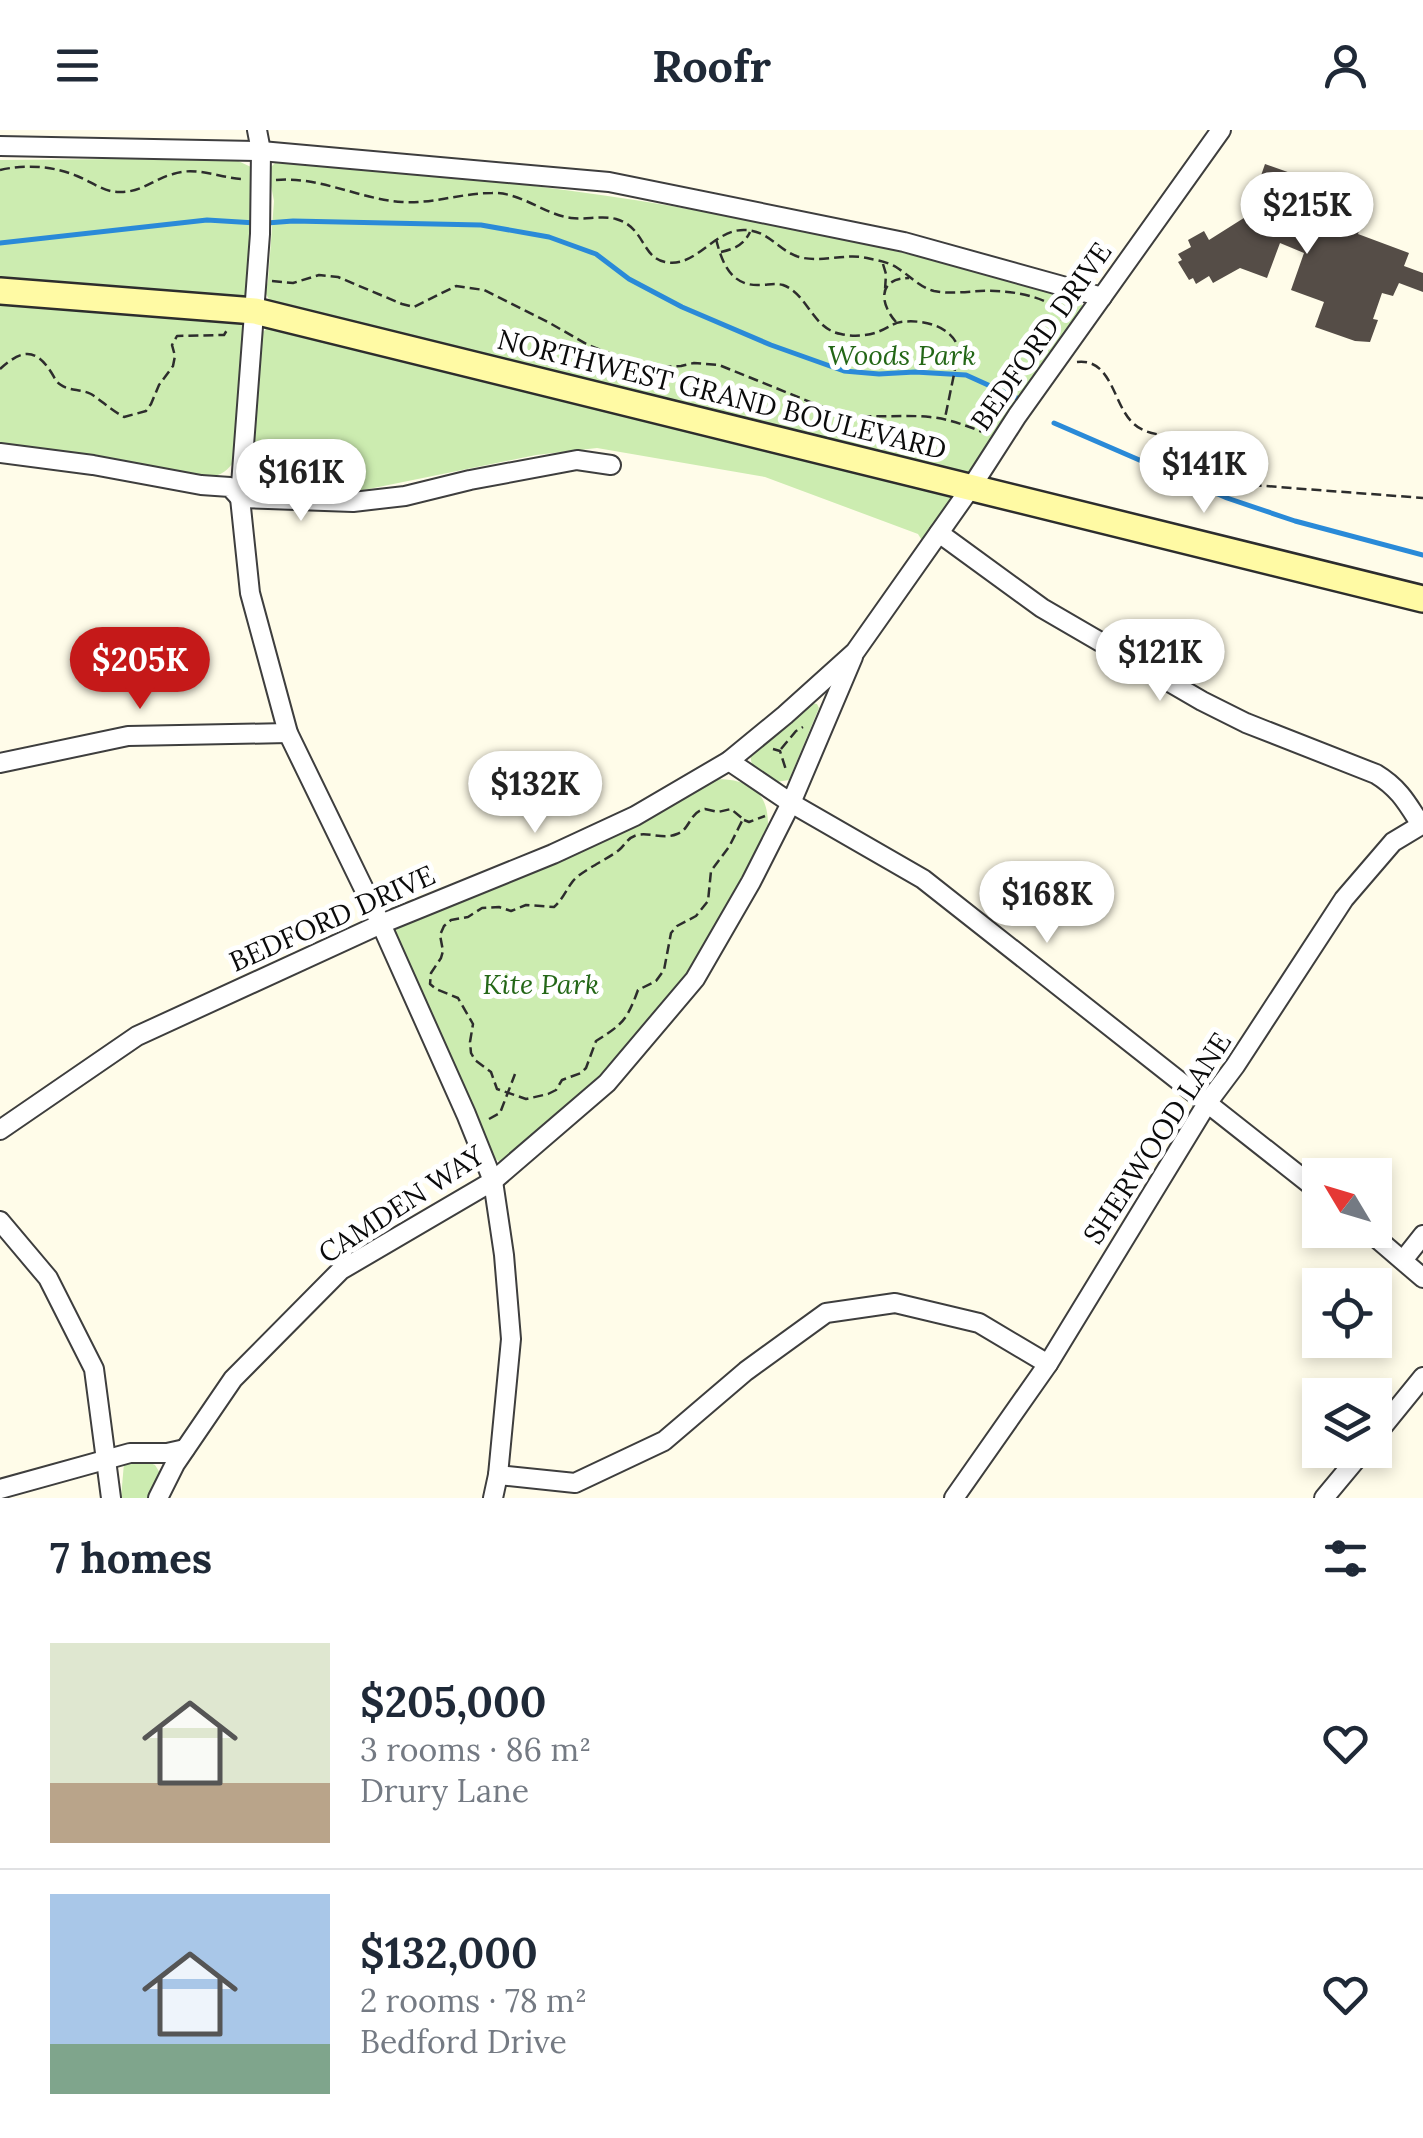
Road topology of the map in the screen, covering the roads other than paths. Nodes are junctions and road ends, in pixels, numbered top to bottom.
1 (257, 130) edge
2 (1221, 130) edge
3 (0, 146) edge
4 (261, 151) junction
5 (0, 291) edge
6 (1102, 297) junction
7 (244, 310) junction
8 (0, 453) edge
9 (611, 465) dead end
10 (972, 486) junction
11 (240, 498) junction
12 (939, 532) junction
13 (1423, 599) edge
14 (855, 652) junction
15 (288, 733) junction
16 (729, 760) junction
17 (0, 763) edge
18 (792, 799) junction
19 (1422, 825) edge
20 (381, 924) junction
21 (1208, 1102) junction
22 (0, 1130) edge
23 (1302, 1178) edge
24 (492, 1181) junction
25 (0, 1221) edge
26 (1423, 1235) edge
27 (1389, 1248) edge
28 (1404, 1260) junction
29 (1423, 1278) edge
30 (1048, 1364) junction
31 (1423, 1377) edge
32 (1392, 1415) edge
33 (185, 1449) junction
34 (106, 1459) junction
35 (1349, 1468) edge
36 (498, 1475) junction
37 (0, 1488) edge
38 (111, 1498) edge
39 (158, 1498) edge
40 (493, 1498) edge
41 (954, 1498) edge
42 (1324, 1498) edge

1 - 4 street
2 - 6 street, BEDFORD DRIVE
3 - 4 street
4 - 6 street
4 - 7 street
5 - 7 street, NORTHWEST GRAND BOULEVARD
6 - 10 street, BEDFORD DRIVE
7 - 10 street, NORTHWEST GRAND BOULEVARD
7 - 11 street
8 - 11 street
9 - 11 street
10 - 12 street, BEDFORD DRIVE
10 - 13 street, NORTHWEST GRAND BOULEVARD
11 - 15 street
12 - 14 street, BEDFORD DRIVE
12 - 19 street
14 - 16 street, BEDFORD DRIVE
14 - 18 street, CAMDEN WAY
15 - 17 street
15 - 20 street
16 - 18 street
16 - 20 street, BEDFORD DRIVE
18 - 21 street
18 - 24 street, CAMDEN WAY
19 - 21 street, SHERWOOD LANE
20 - 22 street, BEDFORD DRIVE
20 - 24 street
21 - 23 street
21 - 30 street, SHERWOOD LANE
24 - 33 street, CAMDEN WAY
24 - 36 street
25 - 34 street
26 - 28 street
27 - 28 street
28 - 29 street
30 - 36 street
30 - 41 street, SHERWOOD LANE
31 - 32 street
33 - 34 street
33 - 39 street, CAMDEN WAY
34 - 37 street
34 - 38 street
35 - 42 street
36 - 40 street

